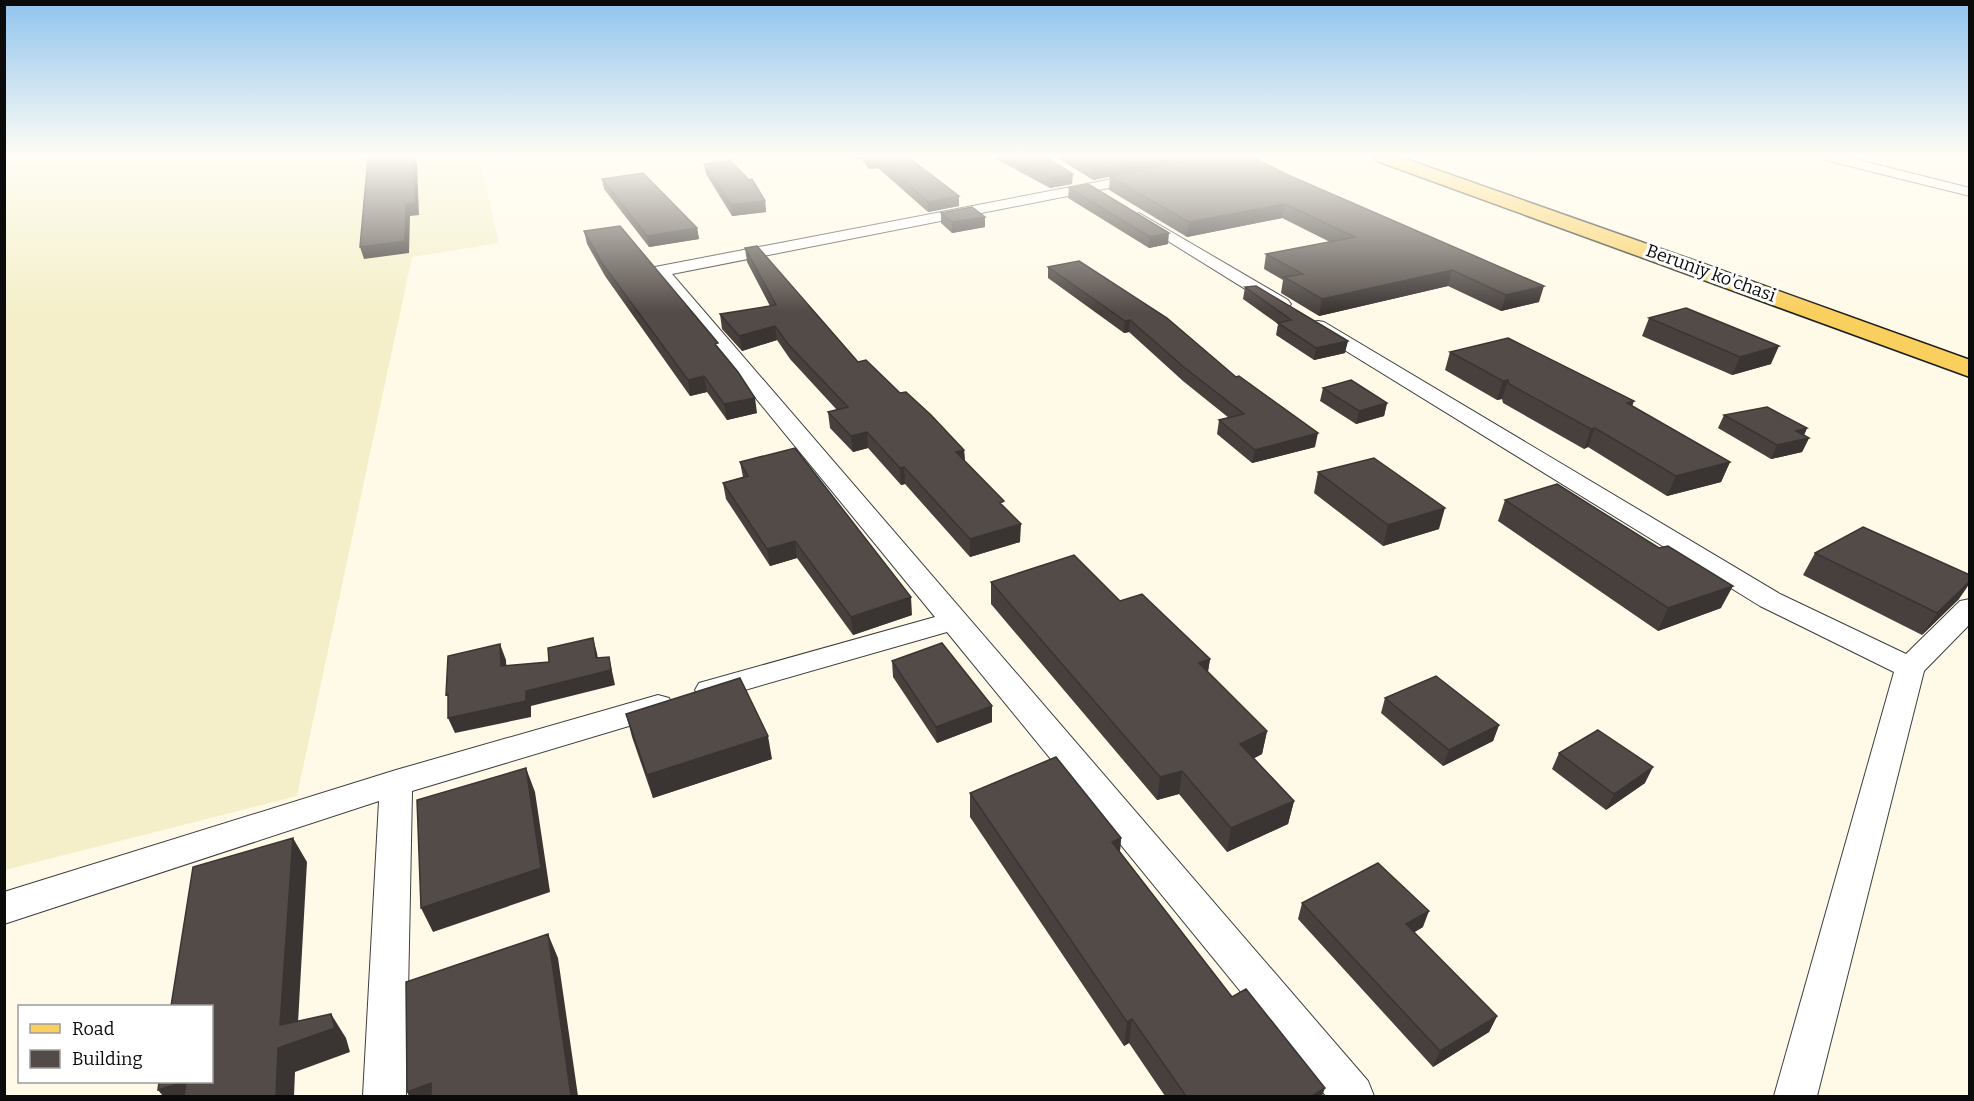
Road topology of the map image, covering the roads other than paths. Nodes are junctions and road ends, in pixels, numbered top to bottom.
1 (986, 208) edge
2 (1124, 208) edge
3 (1527, 208) edge
4 (1970, 369) edge
5 (1970, 607) edge
6 (954, 621) junction
7 (1910, 668) junction
8 (396, 783) junction
9 (4, 908) edge
10 (385, 1096) edge
11 (1353, 1096) edge
12 (1796, 1096) edge

1 - 6 street
2 - 7 street
3 - 4 main road, Beruniy ko'chasi
5 - 7 street
6 - 8 street
6 - 11 street
7 - 12 street
8 - 9 street
8 - 10 street

